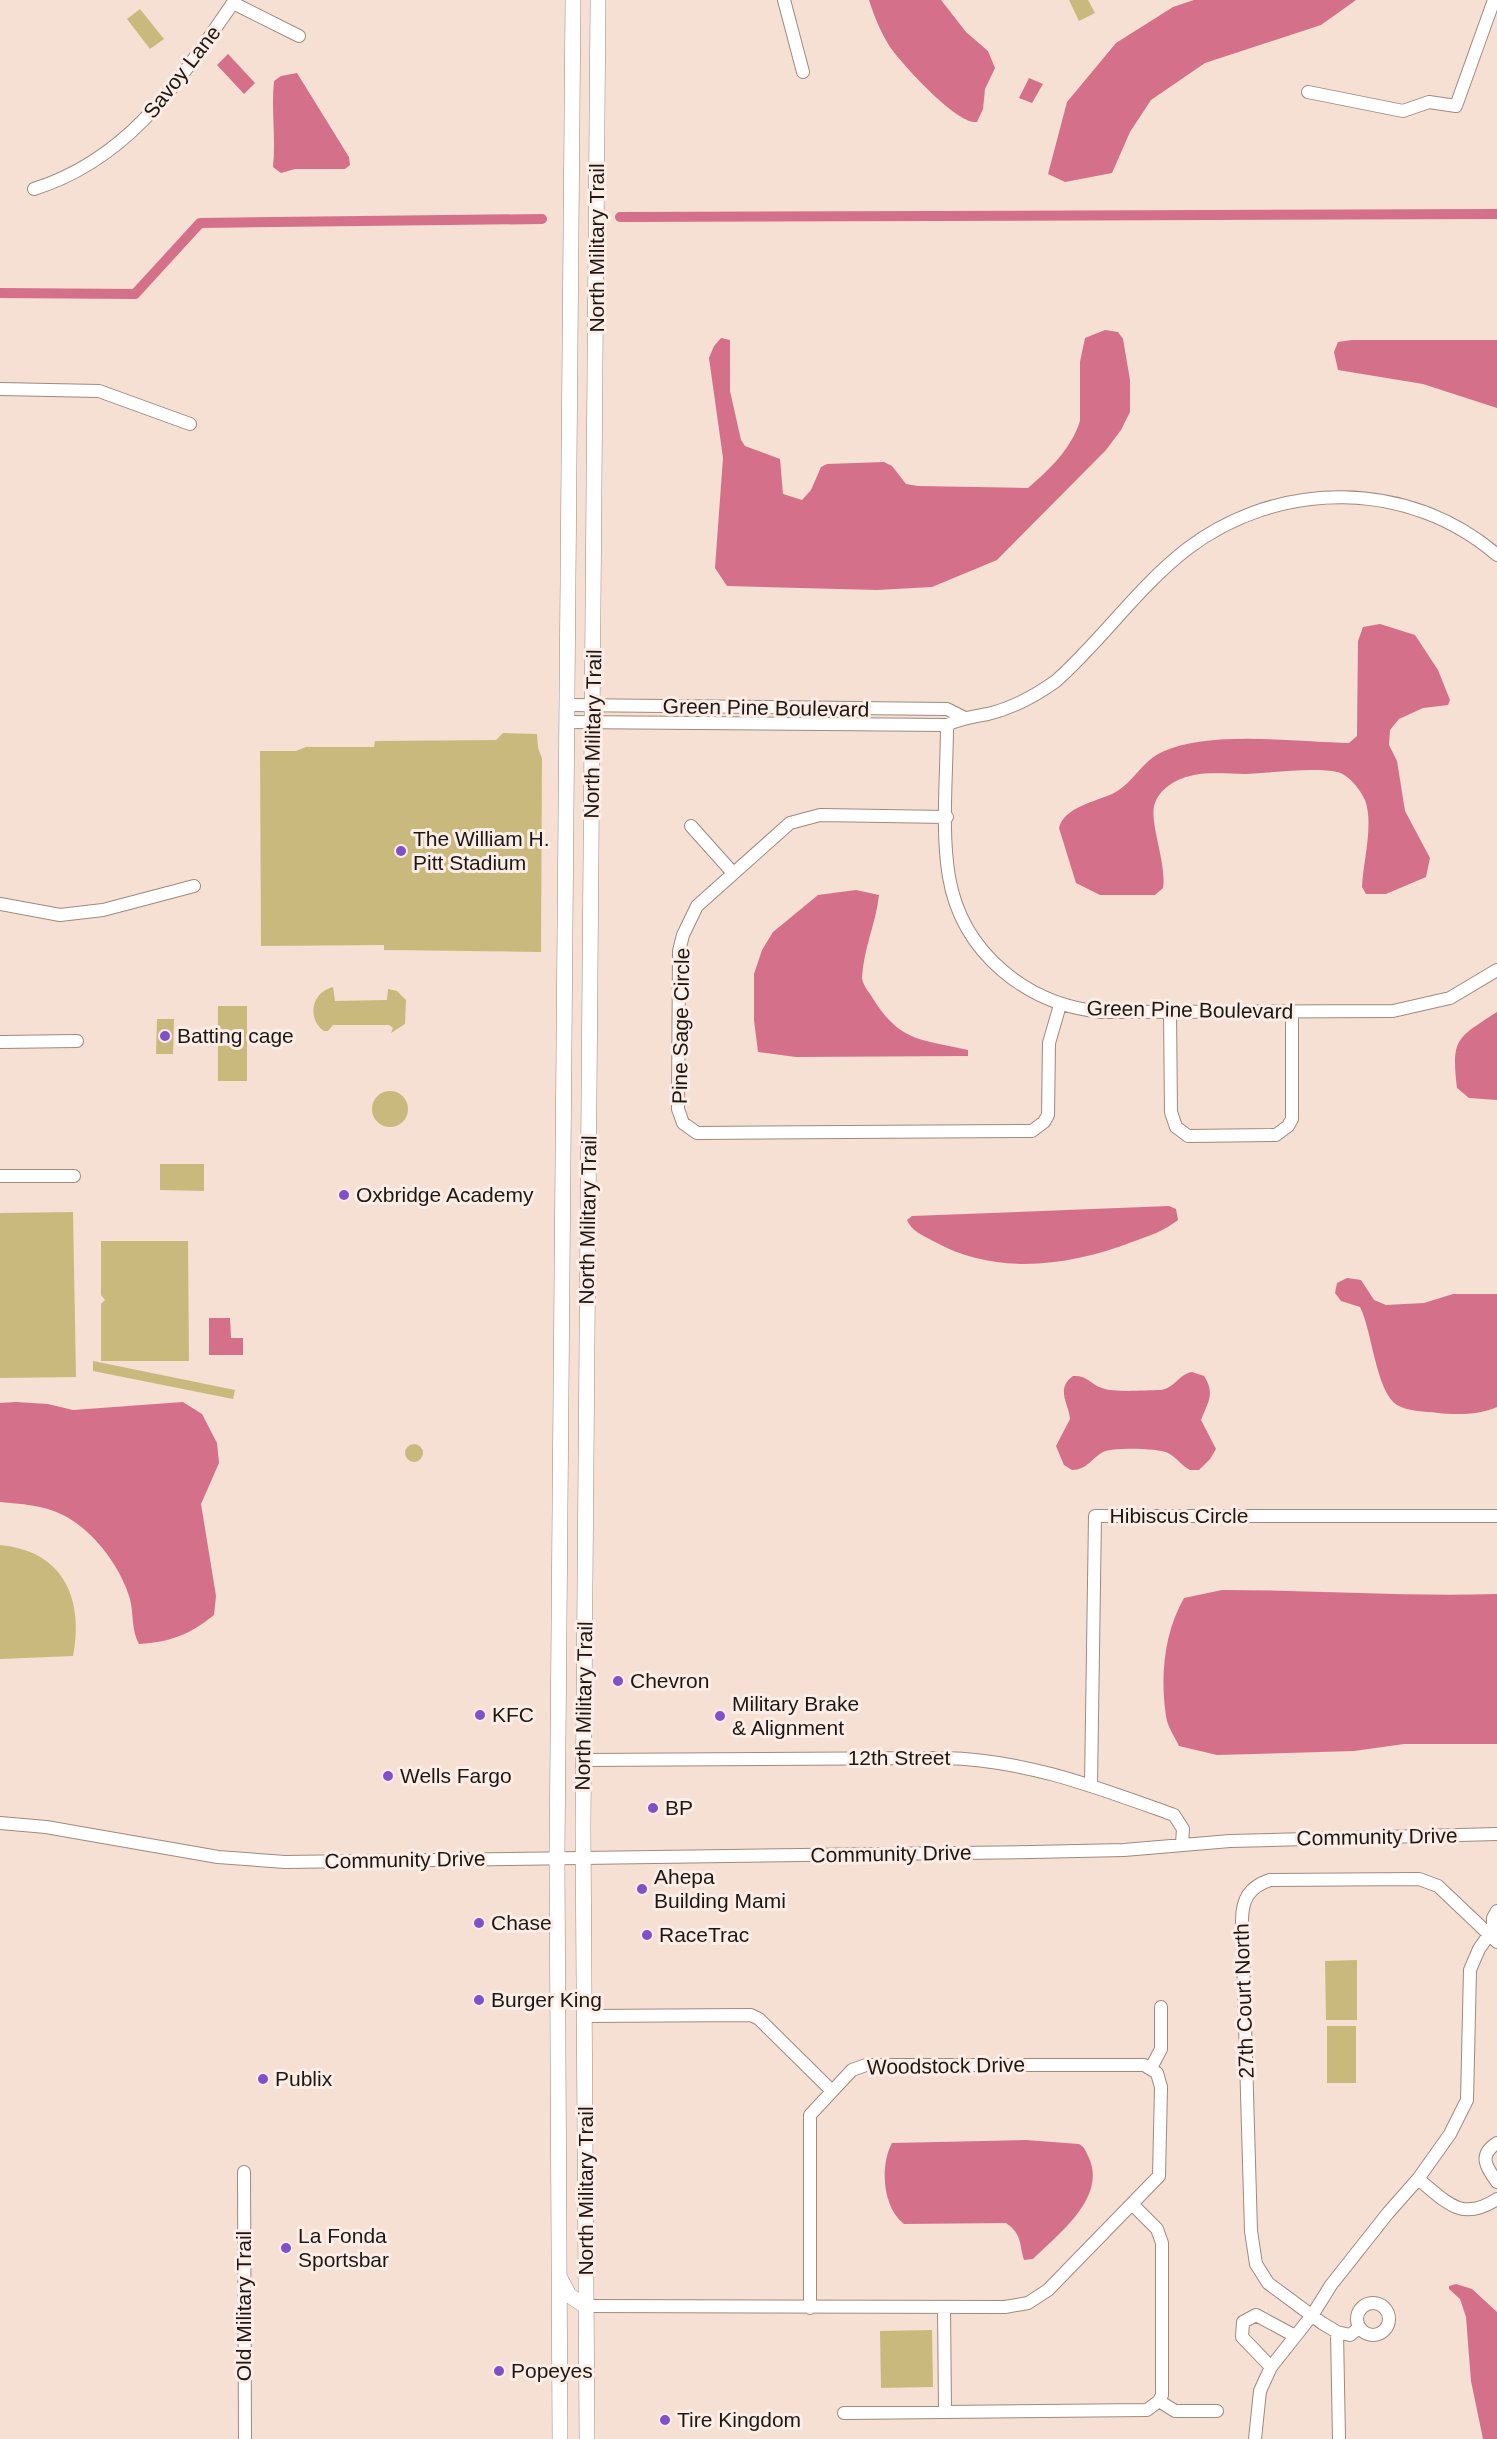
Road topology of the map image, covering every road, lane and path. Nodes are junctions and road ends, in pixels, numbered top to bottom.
1 (573, 0) edge
2 (598, 0) edge
3 (784, 0) edge
4 (1494, 0) edge
5 (234, 2) edge
6 (299, 36) dead end
7 (803, 72) dead end
8 (1308, 92) dead end
9 (34, 189) dead end
10 (0, 389) edge
11 (190, 424) dead end
12 (1497, 555) edge
13 (568, 705) junction
14 (594, 706) junction
15 (963, 717) junction
16 (568, 722) junction
17 (593, 722) junction
18 (947, 725) junction
19 (946, 817) junction
20 (691, 826) dead end
21 (733, 873) junction
22 (194, 886) dead end
23 (0, 904) edge
24 (1497, 970) edge
25 (1060, 1005) junction
26 (1170, 1012) junction
27 (1292, 1012) junction
28 (77, 1041) dead end
29 (0, 1042) edge
30 (0, 1176) edge
31 (74, 1176) dead end
32 (561, 1289) junction
33 (588, 1289) junction
34 (1497, 1515) edge
35 (584, 1760) junction
36 (1091, 1785) junction
37 (0, 1823) edge
38 (1497, 1834) edge
39 (1182, 1844) junction
40 (556, 1858) junction
41 (583, 1859) junction
42 (1497, 1911) edge
43 (1494, 1934) edge
44 (1161, 2007) dead end
45 (585, 2016) junction
46 (1151, 2068) junction
47 (831, 2090) junction
48 (1497, 2143) edge
49 (244, 2172) dead end
50 (1418, 2179) junction
51 (1497, 2182) edge
52 (1497, 2199) edge
53 (1133, 2205) junction
54 (558, 2275) junction
55 (585, 2306) junction
56 (944, 2307) junction
57 (810, 2308) junction
58 (559, 2309) junction
59 (1313, 2314) junction
60 (1359, 2328) dead end
61 (1333, 2330) junction
62 (586, 2336) junction
63 (1295, 2336) junction
64 (1270, 2367) junction
65 (1159, 2401) junction
66 (1217, 2411) dead end
67 (945, 2412) junction
68 (844, 2413) dead end
69 (245, 2439) edge
70 (560, 2439) edge
71 (587, 2439) edge
72 (1256, 2439) edge
73 (1339, 2439) edge

1 - 13 main road, North Military Trail
2 - 14 main road, North Military Trail
3 - 7 street
4 - 8 street
5 - 6 street, Savoy Lane
5 - 9 street, Savoy Lane
10 - 11 street
12 - 15 street, Green Pine Boulevard
13 - 14 street, Green Pine Boulevard
13 - 16 main road, North Military Trail
14 - 15 street, Green Pine Boulevard
14 - 17 main road, North Military Trail
15 - 18 street, Green Pine Boulevard
16 - 17 street, Green Pine Boulevard
16 - 32 main road, North Military Trail
17 - 18 street, Green Pine Boulevard
17 - 33 main road, North Military Trail
18 - 19 street, Green Pine Boulevard
19 - 21 street, Pine Sage Circle
19 - 25 street, Green Pine Boulevard
20 - 21 street
21 - 25 street, Pine Sage Circle
22 - 23 street
24 - 27 street, Green Pine Boulevard
25 - 26 street, Green Pine Boulevard
26 - 27 street, Green Pine Boulevard
26 - 27 street
28 - 29 street
30 - 31 street
32 - 33 main road
32 - 40 main road, North Military Trail
33 - 35 main road, North Military Trail
34 - 36 street, Hibiscus Circle
35 - 36 street, 12th Street
35 - 41 main road, North Military Trail
36 - 39 street, 12th Street
37 - 40 street, Community Drive
38 - 39 street, Community Drive
39 - 41 street, Community Drive
40 - 41 street, Community Drive
40 - 54 main road, North Military Trail
41 - 45 main road, North Military Trail
42 - 43 street
43 - 50 street
43 - 59 street, 27th Court North
44 - 46 street
45 - 47 street
45 - 55 main road, North Military Trail
46 - 47 street, Woodstock Drive
46 - 53 street
47 - 57 street, Woodstock Drive
48 - 51 street
49 - 69 street, Old Military Trail
50 - 52 street
50 - 59 street
53 - 56 street
53 - 65 street
54 - 55 main road
54 - 58 main road, North Military Trail
55 - 57 street
55 - 62 main road, North Military Trail
56 - 57 street
56 - 67 street
58 - 62 main road
58 - 70 main road, North Military Trail
59 - 61 street, 27th Court North
59 - 63 street
60 - 61 street
61 - 73 street
62 - 71 main road, North Military Trail
63 - 64 street
63 - 64 street
64 - 72 street
65 - 66 street
65 - 67 street
67 - 68 street

